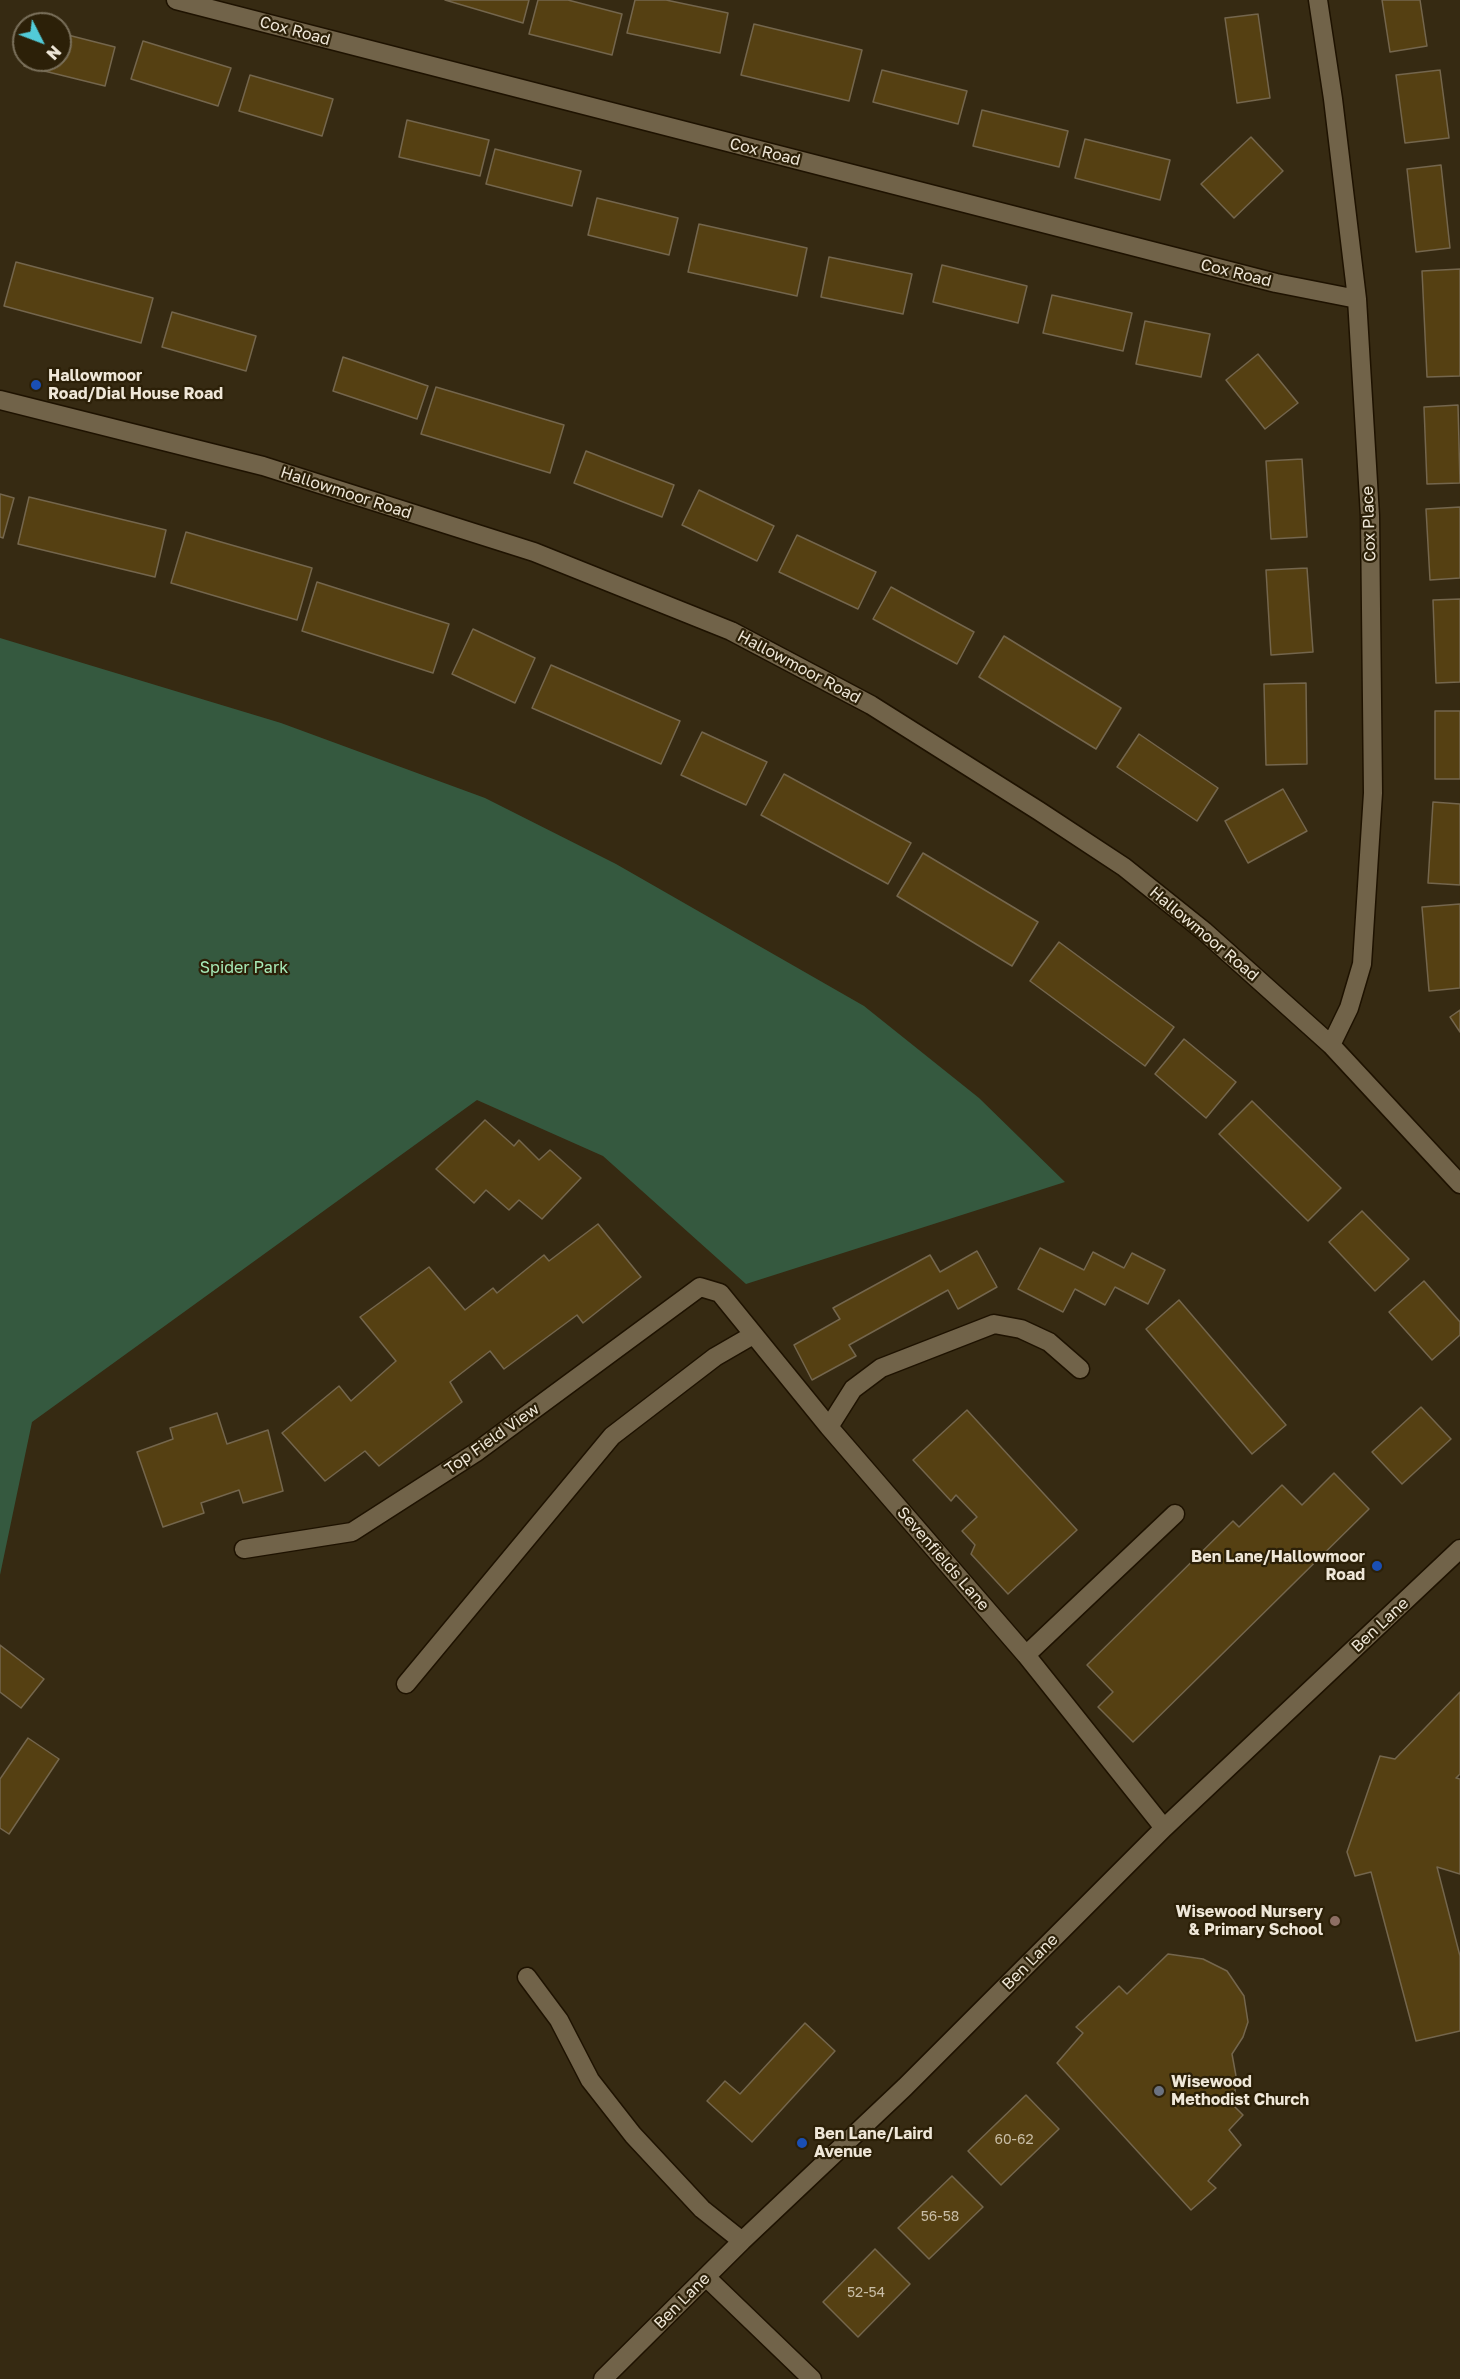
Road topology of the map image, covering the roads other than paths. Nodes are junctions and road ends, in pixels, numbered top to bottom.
1 (176, 0) edge
2 (1318, 0) edge
3 (1357, 299) junction
4 (0, 400) edge
5 (1331, 1045) junction
6 (1460, 1184) edge
7 (720, 1293) joint
8 (753, 1335) junction
9 (1080, 1369) dead end
10 (829, 1427) junction
11 (1175, 1514) dead end
12 (244, 1549) dead end
13 (1460, 1549) edge
14 (1026, 1655) junction
15 (406, 1684) dead end
16 (1164, 1828) junction
17 (527, 1977) dead end
18 (742, 2241) junction
19 (706, 2277) junction
20 (603, 2379) edge
21 (812, 2379) edge

1 - 3 street, Cox Road
2 - 3 street, Cox Place
3 - 5 street, Cox Place
4 - 5 street, Hallowmoor Road
5 - 6 street, Hallowmoor Road
7 - 8 street, Sevenfields Lane
7 - 12 street, Top Field View
8 - 10 street, Sevenfields Lane
8 - 15 street
9 - 10 street
10 - 14 street, Sevenfields Lane
11 - 14 street
13 - 16 street, Ben Lane
14 - 16 street, Sevenfields Lane
16 - 18 street, Ben Lane
17 - 18 street
18 - 19 street, Ben Lane
19 - 20 street, Ben Lane
19 - 21 street

